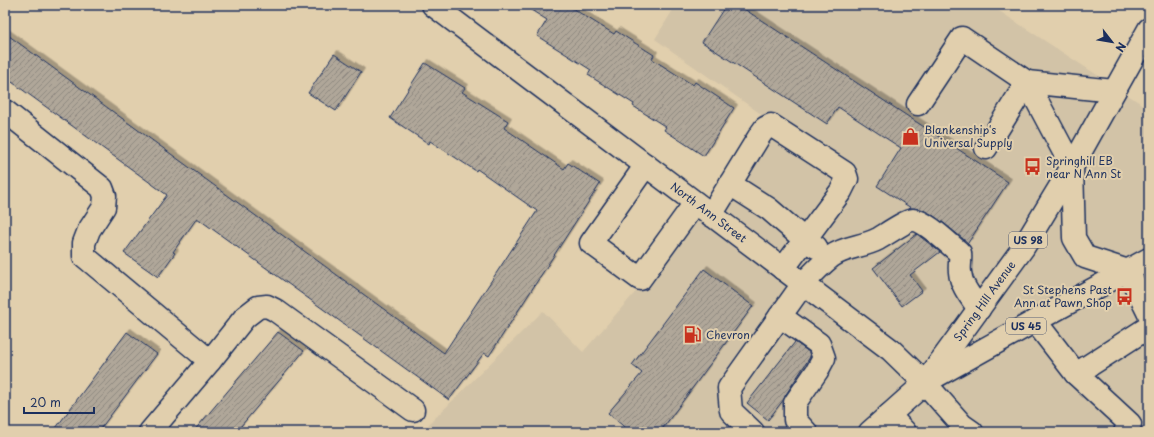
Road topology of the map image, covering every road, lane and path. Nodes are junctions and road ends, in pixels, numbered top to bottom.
1 (433, 5) edge
2 (1149, 28) edge
3 (1028, 82) junction
4 (1114, 91) junction
5 (918, 104) dead end
6 (5, 111) edge
7 (986, 148) dead end
8 (646, 165) junction
9 (1072, 167) junction
10 (730, 184) junction
11 (703, 209) junction
12 (805, 240) junction
13 (832, 256) junction
14 (1149, 260) edge
15 (783, 269) junction
16 (1128, 271) junction
17 (803, 284) junction
18 (979, 309) junction
19 (1149, 314) edge
20 (780, 316) junction
21 (1035, 321) junction
22 (1149, 327) edge
23 (210, 361) junction
24 (1076, 374) junction
25 (925, 383) junction
26 (413, 410) dead end
27 (889, 415) junction
28 (794, 428) edge
29 (1132, 429) edge
30 (150, 432) edge
31 (753, 432) edge
32 (870, 432) edge
33 (905, 432) edge
34 (972, 432) edge

1 - 8 main road, North Ann Street
2 - 4 main road, Spring Hill Avenue / US 98
3 - 4 main road
3 - 5 main road
3 - 7 main road
3 - 9 main road
4 - 9 main road, Spring Hill Avenue / US 98
6 - 23 main road
8 - 11 main road, North Ann Street
8 - 11 main road
9 - 16 main road
9 - 18 main road, Spring Hill Avenue / US 98
10 - 11 main road
10 - 12 main road
10 - 12 main road
11 - 15 main road, North Ann Street
12 - 13 main road
12 - 15 main road
13 - 17 main road
13 - 18 main road
14 - 16 main road, US 45
15 - 17 main road, North Ann Street
16 - 19 main road
16 - 21 main road, US 45
17 - 20 main road
17 - 25 main road, North Ann Street
18 - 25 main road, Spring Hill Avenue / US 98
20 - 28 main road
20 - 31 main road
21 - 24 main road
21 - 25 main road, US 45
22 - 24 main road
23 - 26 main road
23 - 30 main road
24 - 29 main road
25 - 27 main road, Spring Hill Avenue / US 98
25 - 34 main road, North Ann Street
27 - 32 main road, Spring Hill Avenue / US 98
27 - 33 main road

